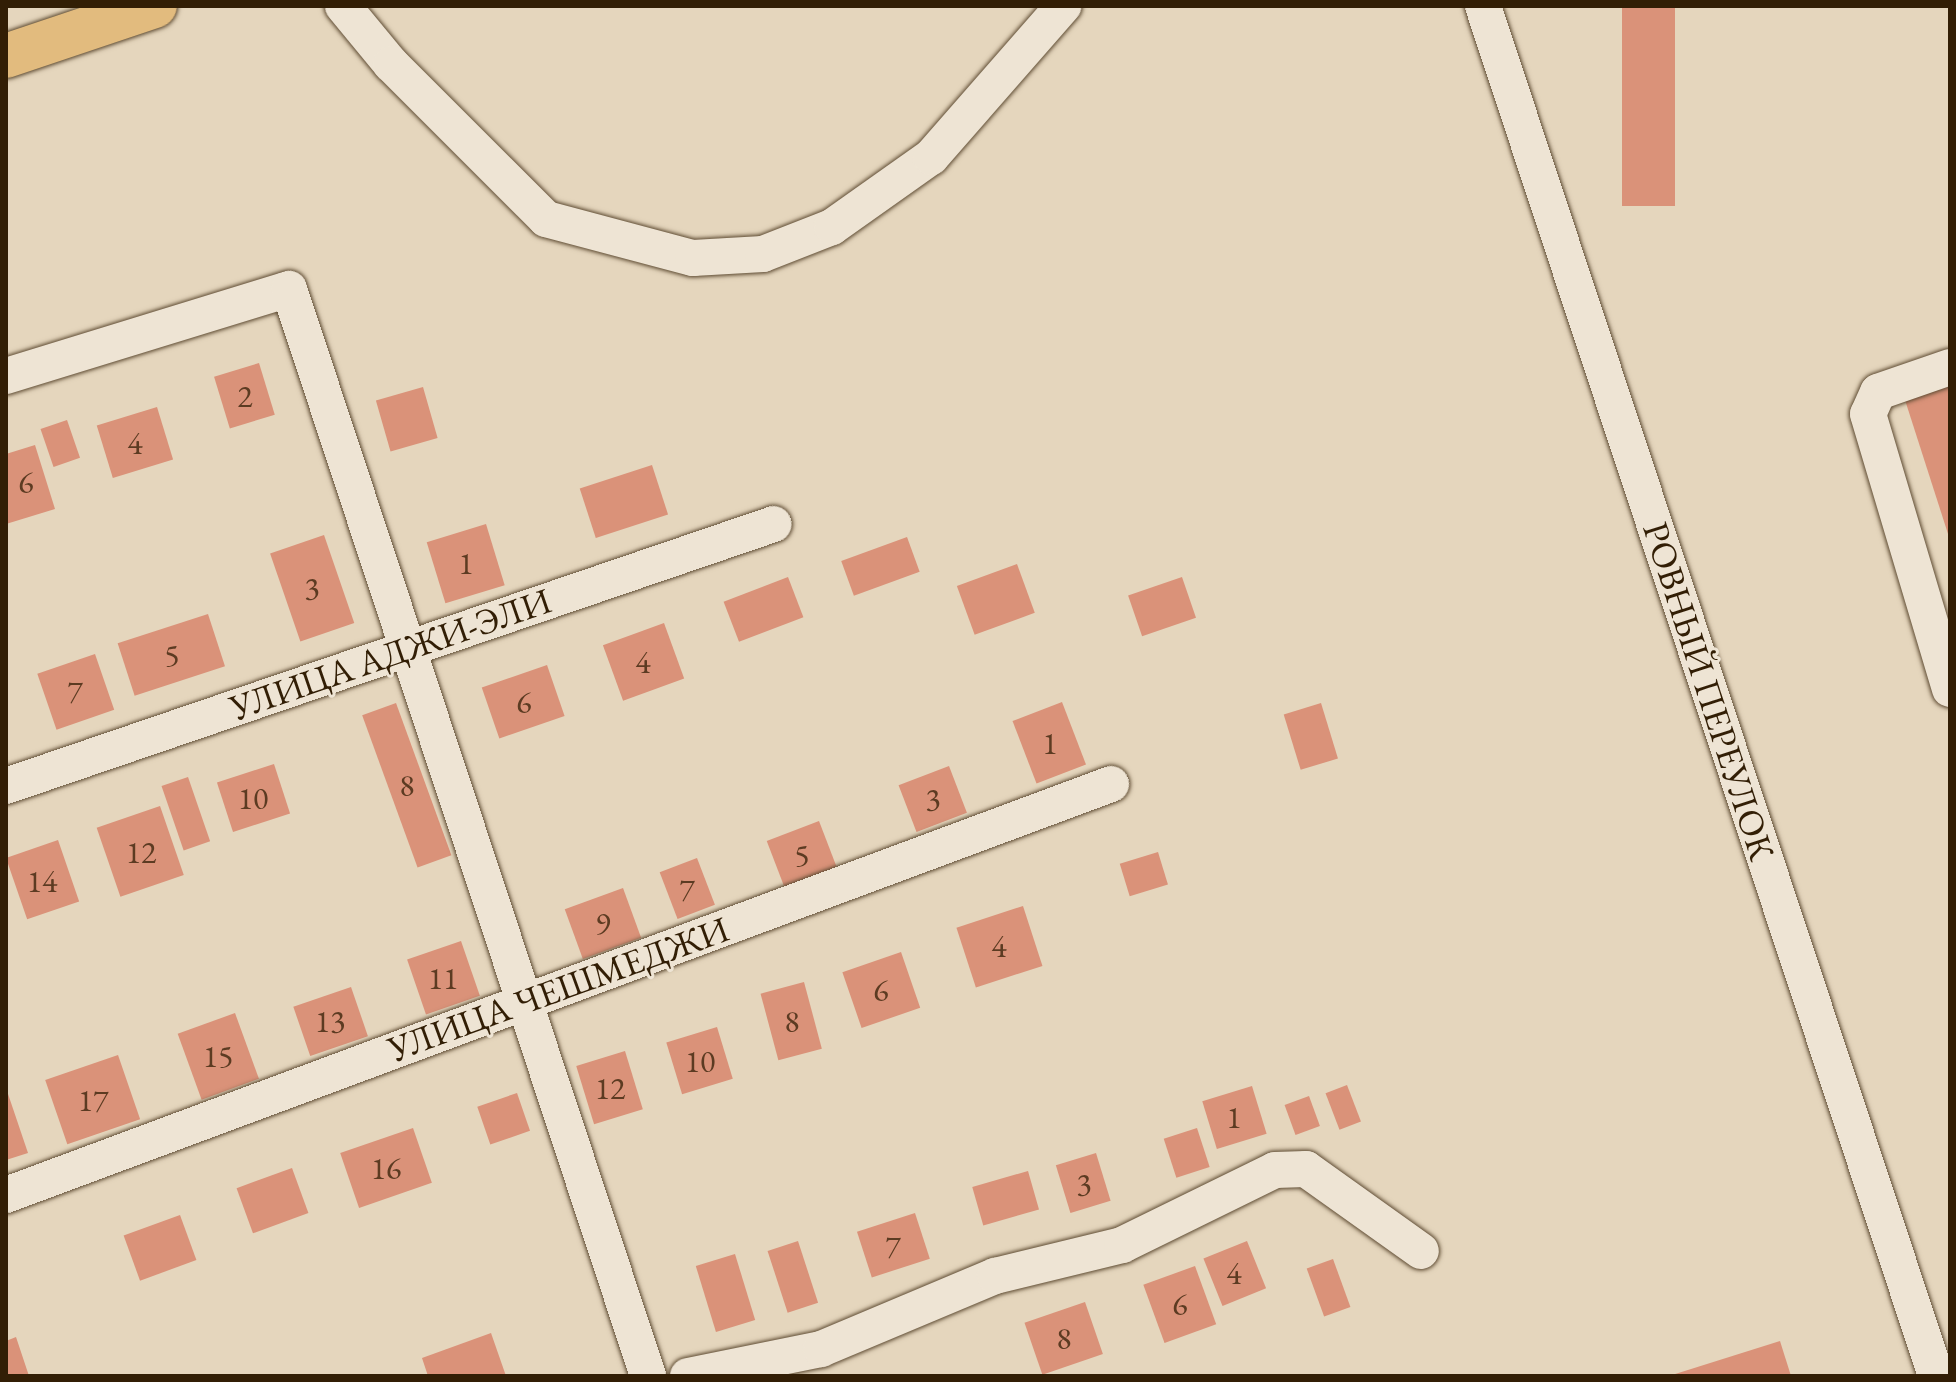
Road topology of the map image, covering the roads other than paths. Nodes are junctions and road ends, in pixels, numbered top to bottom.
1 (155, 6) edge
2 (343, 6) edge
3 (1063, 6) edge
4 (1483, 6) edge
5 (6, 56) edge
6 (1950, 367) edge
7 (6, 376) edge
8 (774, 524) dead end
9 (406, 647) junction
10 (1950, 689) edge
11 (1111, 784) dead end
12 (6, 786) edge
13 (524, 1001) junction
14 (6, 1195) edge
15 (1421, 1251) dead end
16 (648, 1376) edge
17 (688, 1376) edge
18 (1936, 1376) edge

1 - 5 main road
2 - 3 street
4 - 18 street, РОВНЫЙ ПЕРЕУЛОК
6 - 10 street
7 - 9 street
8 - 9 street, УЛИЦА АДЖИ-ЭЛИ
9 - 12 street, УЛИЦА АДЖИ-ЭЛИ
9 - 13 street
11 - 13 street, УЛИЦА ЧЕШМЕДЖИ
13 - 14 street, УЛИЦА ЧЕШМЕДЖИ
13 - 16 street
15 - 17 street

